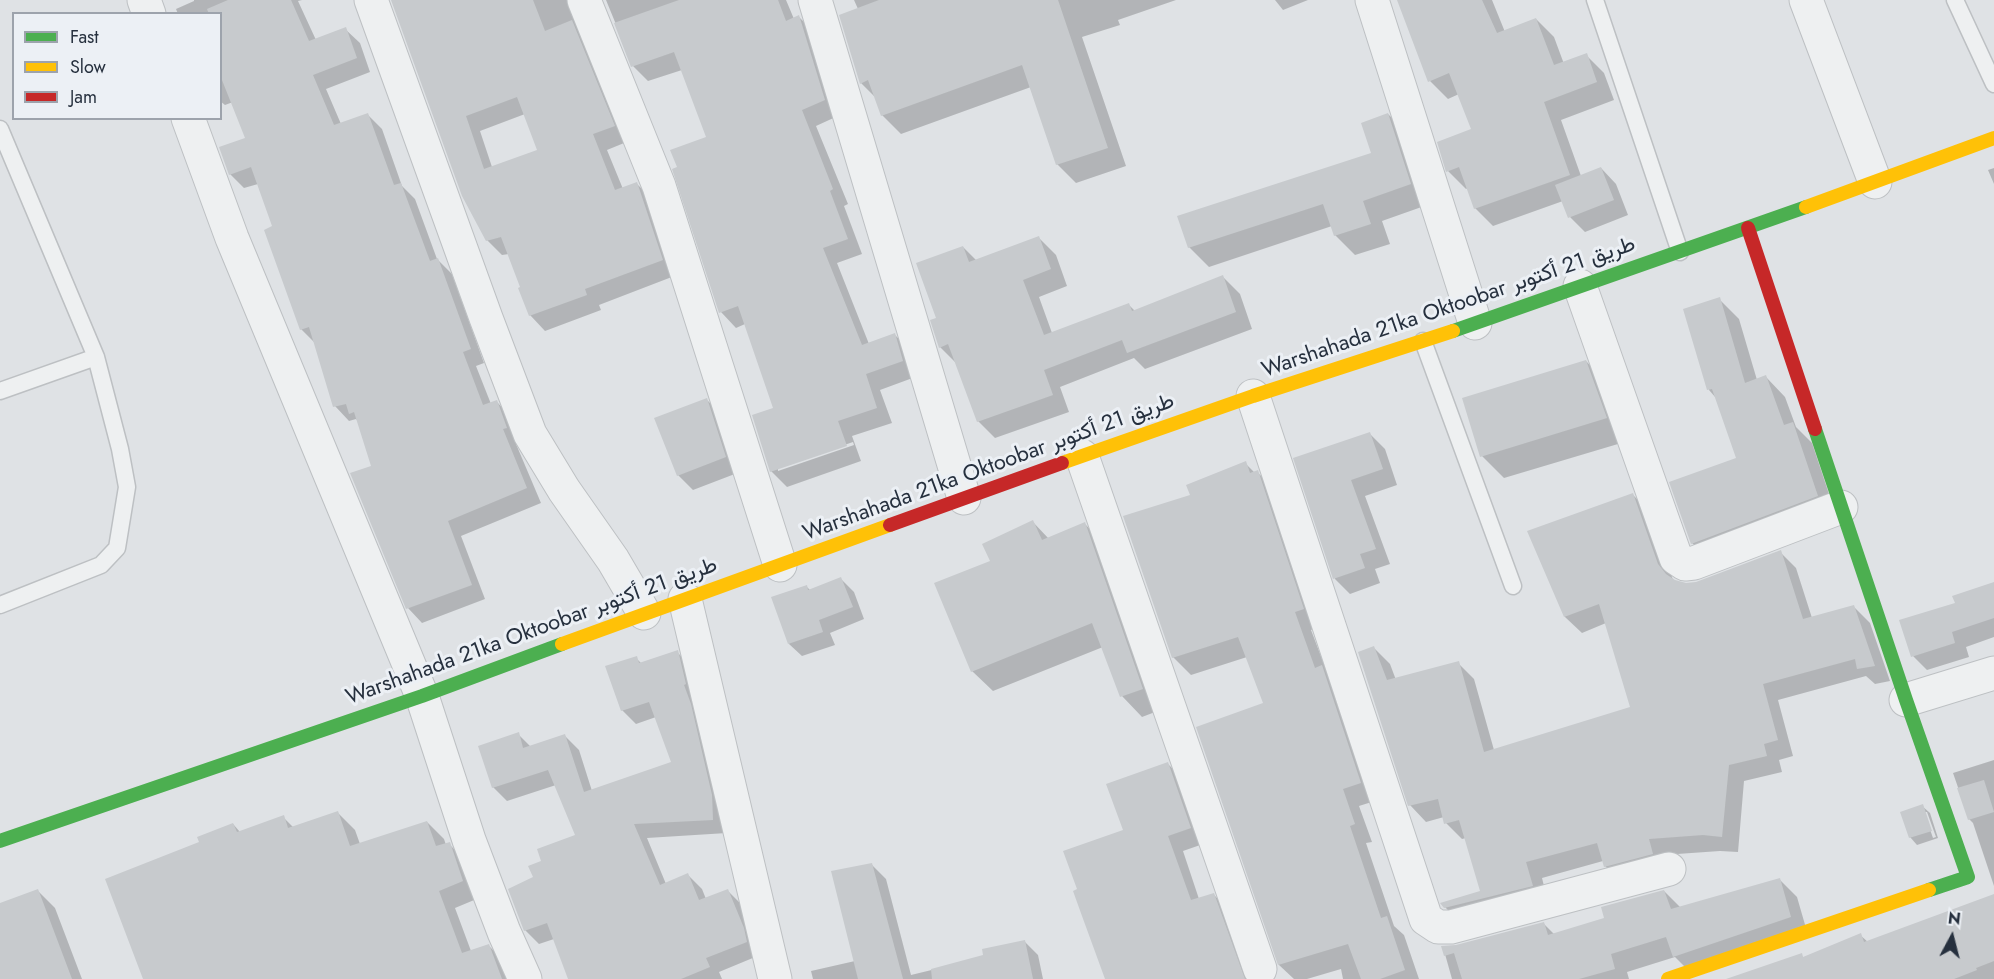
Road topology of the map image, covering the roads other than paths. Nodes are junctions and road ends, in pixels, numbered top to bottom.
1 (371, 0) edge
2 (584, 0) edge
3 (816, 0) edge
4 (1372, 0) edge
5 (1595, 0) edge
6 (1806, 0) edge
7 (1955, 0) edge
8 (1994, 84) edge
9 (189, 120) edge
10 (0, 129) edge
11 (1994, 138) edge
12 (1875, 182) junction
13 (1748, 228) junction
14 (1680, 252) junction
15 (1580, 286) junction
16 (1475, 323) junction
17 (1423, 340) junction
18 (96, 357) junction
19 (0, 391) edge
20 (1253, 396) junction
21 (1082, 456) junction
22 (964, 498) junction
23 (1841, 507) junction
24 (780, 565) junction
25 (1513, 586) dead end
26 (685, 599) junction
27 (0, 605) edge
28 (644, 613) junction
29 (1994, 673) edge
30 (422, 696) junction
31 (1906, 700) junction
32 (0, 841) edge
33 (1669, 869) dead end
34 (1260, 969) dead end
35 (525, 979) edge
36 (774, 979) edge
37 (1668, 979) edge

1 - 28 street
2 - 24 street
3 - 22 street
4 - 16 street
5 - 14 lane
6 - 12 street
7 - 8 lane
9 - 30 street
10 - 18 lane
11 - 12 main road, Warshahada 21ka Oktoobar طريق 21 أكتوبر
12 - 13 main road, Warshahada 21ka Oktoobar طريق 21 أكتوبر
13 - 14 main road, Warshahada 21ka Oktoobar طريق 21 أكتوبر
13 - 23 main road
14 - 15 main road, Warshahada 21ka Oktoobar طريق 21 أكتوبر
15 - 16 main road, Warshahada 21ka Oktoobar طريق 21 أكتوبر
15 - 23 street
16 - 17 main road, Warshahada 21ka Oktoobar طريق 21 أكتوبر
17 - 20 main road, Warshahada 21ka Oktoobar طريق 21 أكتوبر
17 - 25 lane
18 - 19 lane
18 - 27 lane
20 - 21 main road, Warshahada 21ka Oktoobar طريق 21 أكتوبر
20 - 33 street
21 - 22 main road, Warshahada 21ka Oktoobar طريق 21 أكتوبر
21 - 34 street
22 - 24 main road, Warshahada 21ka Oktoobar طريق 21 أكتوبر
23 - 31 main road
24 - 26 main road, Warshahada 21ka Oktoobar طريق 21 أكتوبر
26 - 28 main road, Warshahada 21ka Oktoobar طريق 21 أكتوبر
26 - 36 street
28 - 30 main road, Warshahada 21ka Oktoobar طريق 21 أكتوبر
29 - 31 street
30 - 32 main road, Warshahada 21ka Oktoobar طريق 21 أكتوبر
30 - 35 street
31 - 37 main road

